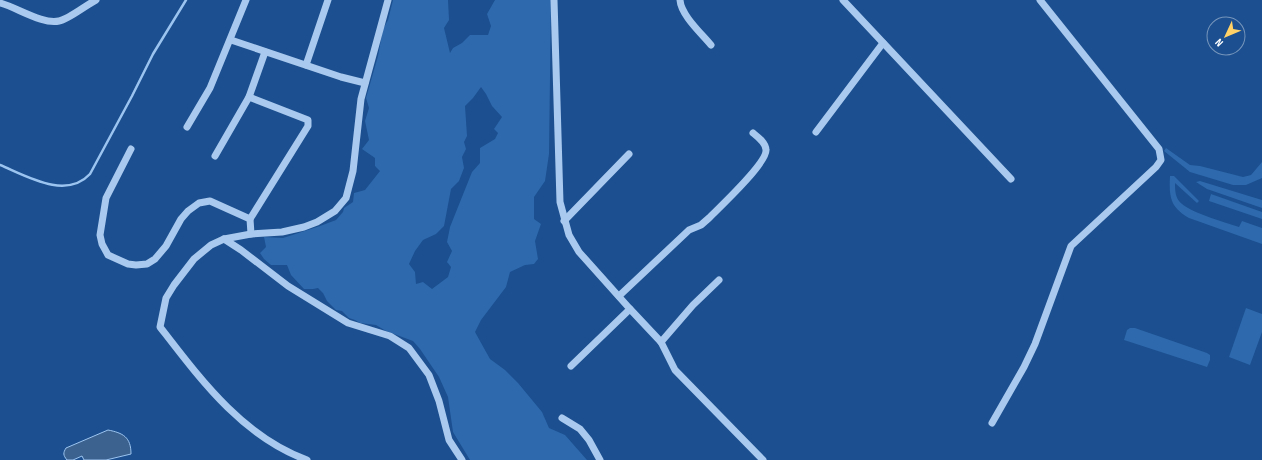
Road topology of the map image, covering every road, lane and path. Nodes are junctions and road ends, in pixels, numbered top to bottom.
1 (96, 0) edge
2 (246, 0) edge
3 (328, 0) edge
4 (388, 0) edge
5 (554, 0) edge
6 (680, 0) edge
7 (843, 0) edge
8 (1040, 0) edge
9 (0, 3) edge
10 (231, 40) junction
11 (883, 43) junction
12 (711, 45) dead end
13 (265, 52) junction
14 (306, 65) junction
15 (365, 83) junction
16 (249, 97) junction
17 (186, 127) dead end
18 (816, 132) dead end
19 (753, 133) dead end
20 (131, 149) dead end
21 (629, 154) dead end
22 (215, 156) dead end
23 (1011, 179) dead end
24 (250, 218) junction
25 (564, 221) junction
26 (251, 234) junction
27 (224, 239) junction
28 (719, 280) dead end
29 (619, 296) junction
30 (630, 309) junction
31 (661, 342) junction
32 (572, 366) dead end
33 (562, 418) dead end
34 (992, 424) dead end
35 (307, 460) edge
36 (462, 460) edge
37 (600, 460) edge
38 (763, 460) edge

1 - 9 street
2 - 10 street
3 - 14 street
4 - 15 street
5 - 25 street
6 - 12 street
7 - 11 street
8 - 34 street
10 - 13 street
10 - 17 street
11 - 18 street
11 - 23 street
13 - 14 street
13 - 16 street
14 - 15 street
15 - 26 street
16 - 22 street
16 - 24 street
19 - 29 street
20 - 24 street
21 - 25 street
24 - 26 street
25 - 29 street
26 - 27 street
27 - 35 street
27 - 36 street
28 - 31 street
29 - 30 street
30 - 31 street
30 - 32 street
31 - 38 street
33 - 37 street

